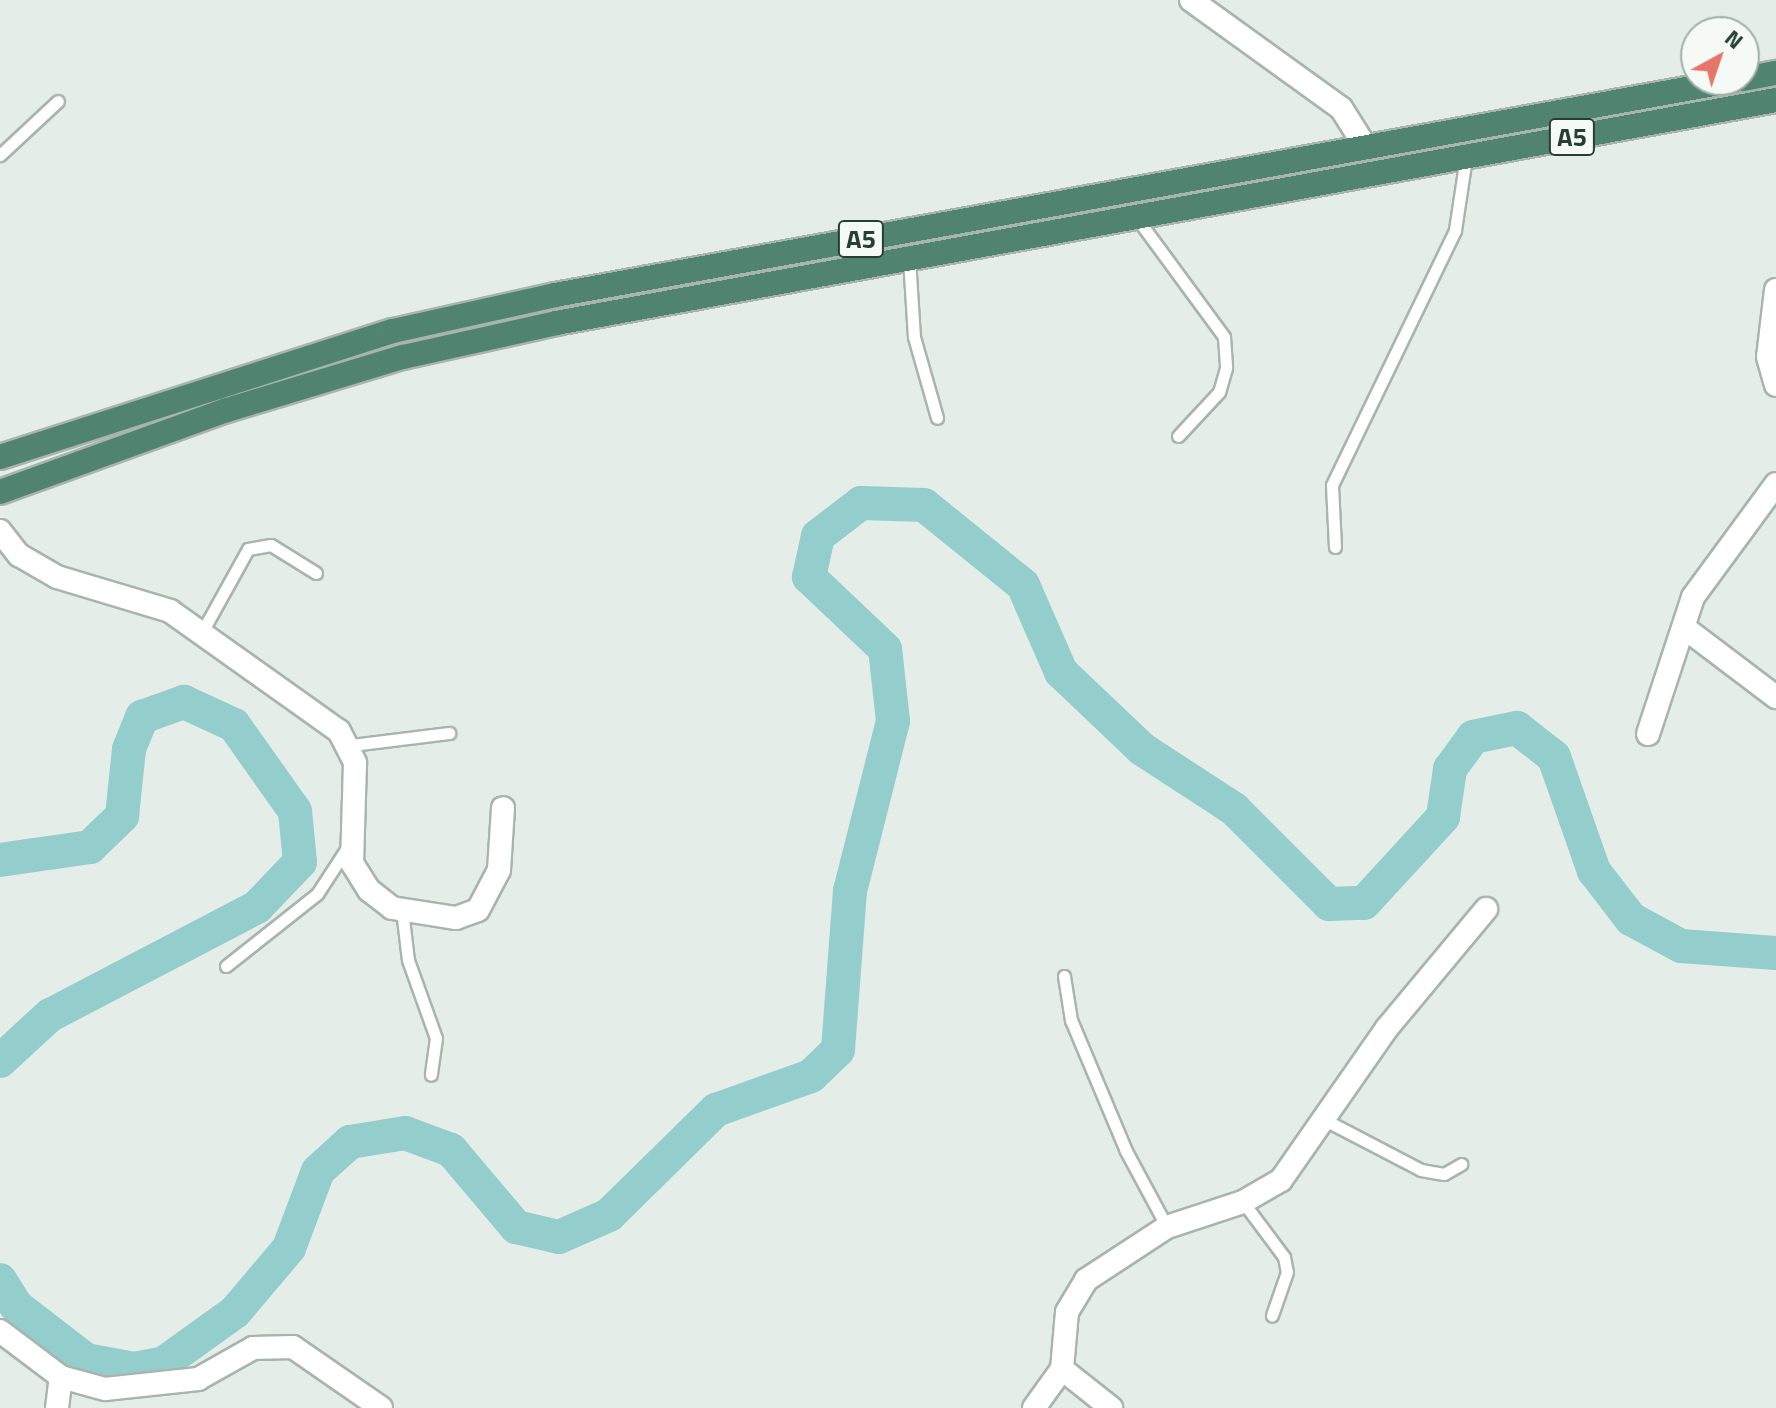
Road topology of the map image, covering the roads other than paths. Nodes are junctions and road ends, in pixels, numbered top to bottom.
1 (1191, 0) edge
2 (1680, 90) edge
3 (1776, 100) edge
4 (58, 101) dead end
5 (1365, 146) junction
6 (0, 155) edge
7 (1466, 157) junction
8 (1135, 216) junction
9 (908, 258) junction
10 (1776, 290) edge
11 (1776, 385) edge
12 (937, 418) dead end
13 (1178, 436) dead end
14 (0, 457) edge
15 (1776, 484) edge
16 (0, 492) edge
17 (0, 531) edge
18 (1335, 547) dead end
19 (316, 573) dead end
20 (1686, 629) junction
21 (202, 632) junction
22 (1776, 697) edge
23 (449, 733) dead end
24 (1648, 734) dead end
25 (351, 745) junction
26 (503, 808) dead end
27 (352, 842) junction
28 (1486, 909) dead end
29 (402, 910) junction
30 (226, 966) dead end
31 (1064, 976) dead end
32 (431, 1075) dead end
33 (1325, 1120) junction
34 (1461, 1164) dead end
35 (1243, 1202) junction
36 (1167, 1227) junction
37 (1272, 1315) dead end
38 (0, 1331) edge
39 (1062, 1369) junction
40 (61, 1377) junction
41 (57, 1408) edge
42 (381, 1408) edge
43 (1034, 1408) edge
44 (1111, 1408) edge

1 - 5 street
2 - 5 highway, A5
3 - 7 highway, A5
4 - 6 lane
5 - 14 highway, A5
7 - 8 highway, A5
7 - 18 lane
8 - 9 highway, A5
8 - 13 lane
9 - 12 lane
9 - 16 highway, A5
10 - 11 street
15 - 20 street
17 - 21 street
19 - 21 lane
20 - 22 street
20 - 24 street
21 - 25 street
23 - 25 lane
25 - 27 street
26 - 29 street
27 - 29 street
27 - 30 lane
28 - 33 street
29 - 32 lane
31 - 36 lane
33 - 34 lane
33 - 35 street
35 - 36 street
35 - 37 lane
36 - 39 street
38 - 40 street
39 - 43 street
39 - 44 street
40 - 41 street
40 - 42 street

